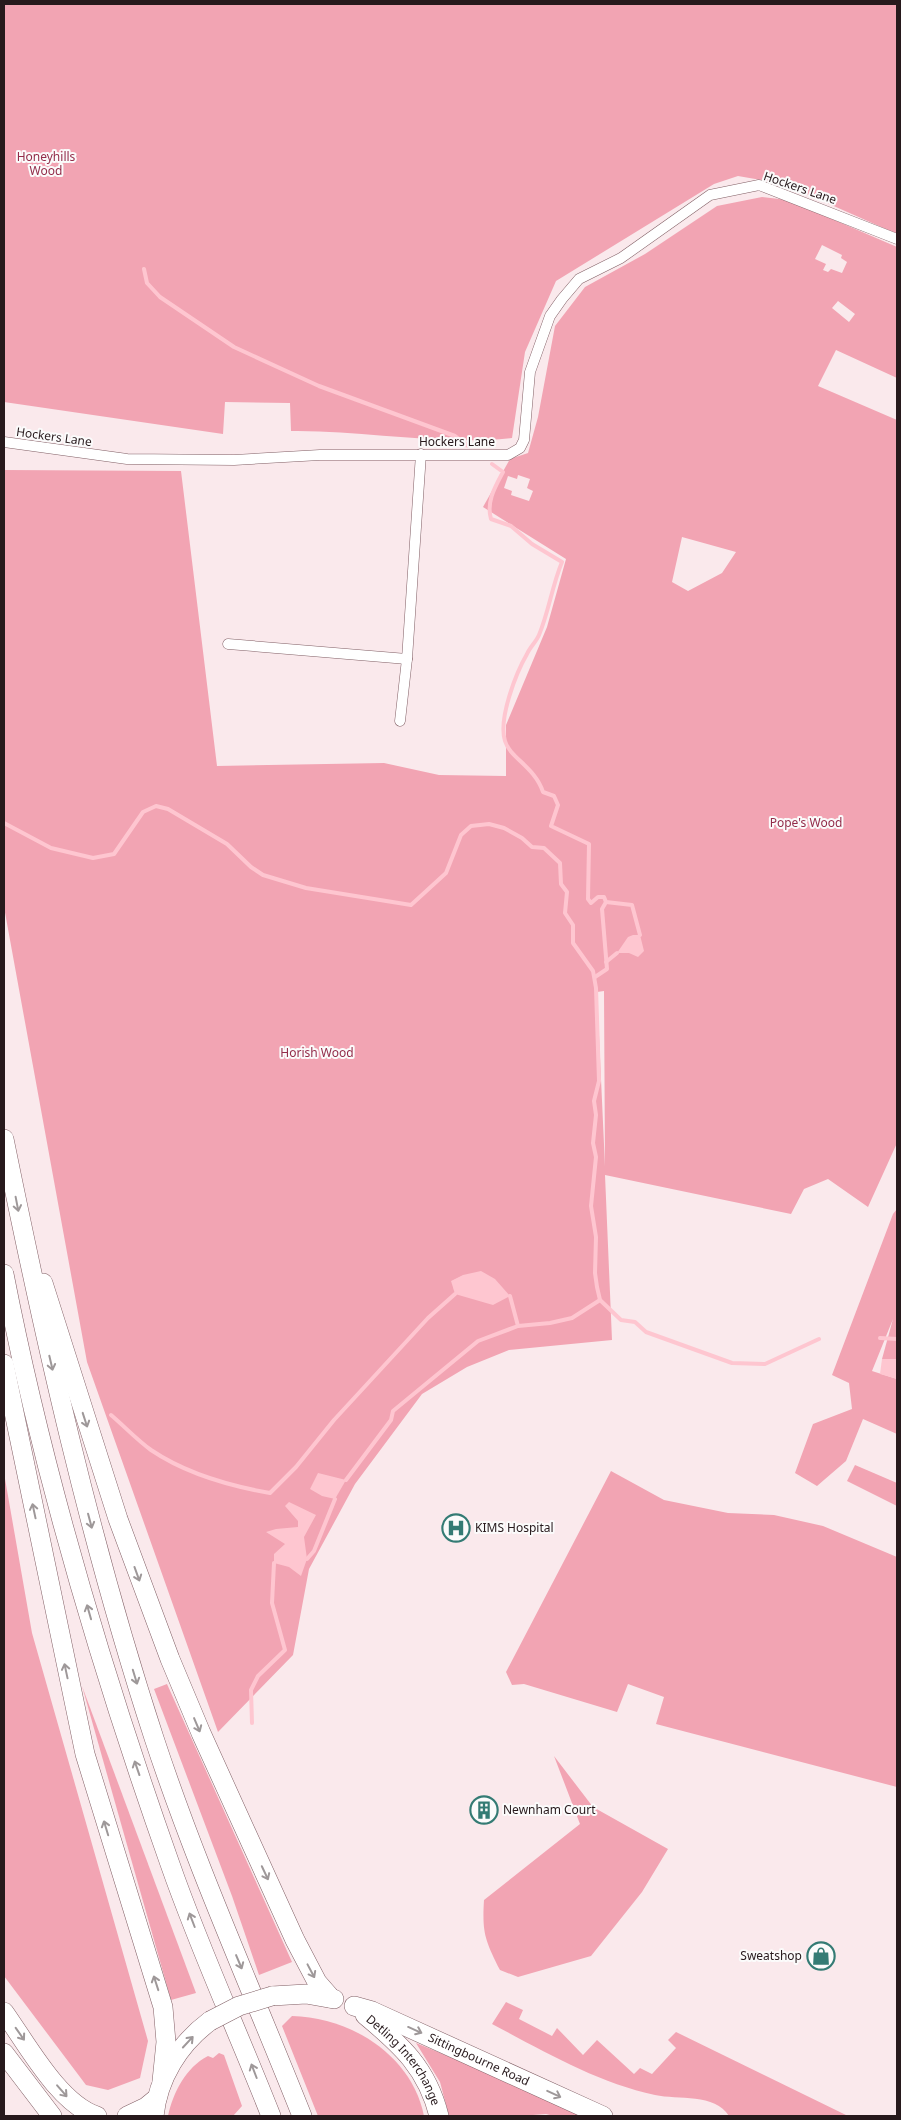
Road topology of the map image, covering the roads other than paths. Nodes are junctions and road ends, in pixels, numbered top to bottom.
1 (897, 239) edge
2 (4, 442) edge
3 (420, 454) junction
4 (228, 644) dead end
5 (407, 660) junction
6 (400, 721) dead end
7 (4, 1139) edge
8 (22, 1228) junction
9 (4, 1274) edge
10 (4, 1364) edge
11 (331, 1998) junction
12 (354, 2006) junction
13 (4, 2012) edge
14 (4, 2052) edge
15 (158, 2098) edge
16 (52, 2116) edge
17 (97, 2116) edge
18 (127, 2116) edge
19 (271, 2116) edge
20 (302, 2116) edge
21 (439, 2116) edge
22 (604, 2116) edge

1 - 3 street, Hockers Lane
2 - 3 street, Hockers Lane
3 - 5 street
4 - 5 street
5 - 6 street
7 -> 8 highway
8 -> 11 highway
8 -> 20 highway
19 -> 9 highway
15 -> 10 highway
11 - 12 highway, Detling Interchange
15 -> 11 highway, Detling Interchange, bridge
12 - 21 highway, Detling Interchange
12 -> 22 highway, Sittingbourne Road
13 -> 17 highway
14 - 16 highway
15 - 18 highway

